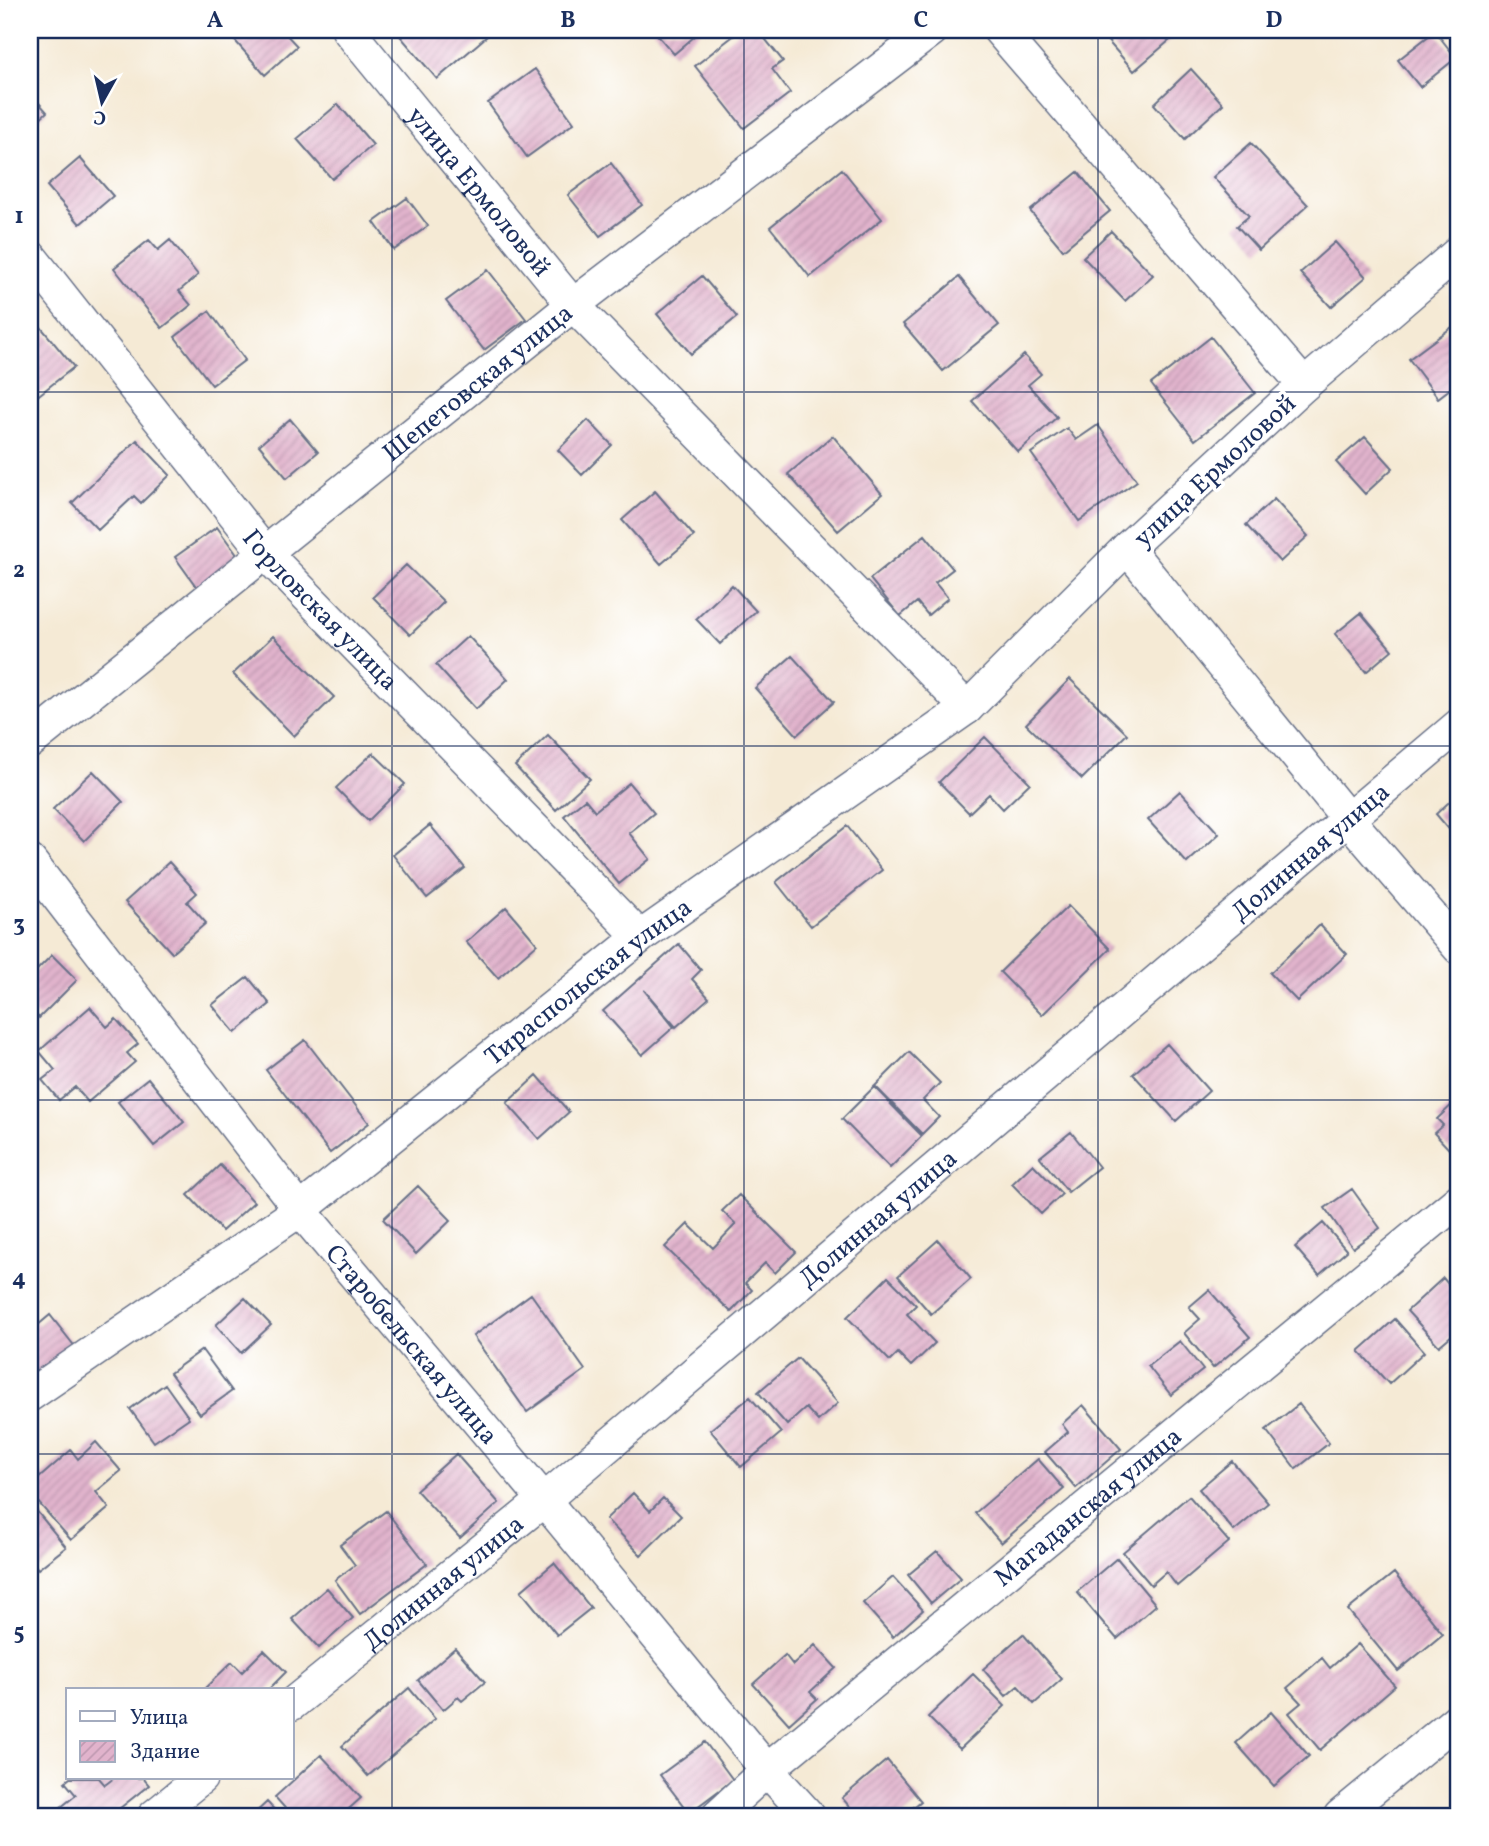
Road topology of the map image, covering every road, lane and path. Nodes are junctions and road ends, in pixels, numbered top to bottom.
1 (348, 30) edge
2 (932, 30) edge
3 (999, 30) edge
4 (1459, 252) edge
5 (30, 256) edge
6 (573, 305) junction
7 (1304, 385) junction
8 (1128, 548) junction
9 (265, 553) junction
10 (967, 708) junction
11 (1459, 725) edge
12 (30, 743) edge
13 (1348, 819) junction
14 (30, 861) edge
15 (640, 937) junction
16 (1459, 948) edge
17 (1459, 1199) edge
18 (300, 1210) junction
19 (30, 1395) edge
20 (544, 1500) junction
21 (294, 1702) edge
22 (1459, 1718) edge
23 (767, 1770) junction
24 (199, 1780) edge
25 (154, 1816) edge
26 (717, 1816) edge
27 (809, 1816) edge
28 (1340, 1816) edge

1 - 6 street, улица Ермоловой
2 - 6 street, Шепетовская улица
3 - 7 street, улица Ермоловой
4 - 7 street
5 - 9 street, Горловская улица
6 - 9 street, Шепетовская улица
6 - 10 street, улица Ермоловой
7 - 8 street, улица Ермоловой
8 - 10 street, Тираспольская улица
8 - 13 street, улица Ермоловой
9 - 12 street, Шепетовская улица
9 - 15 street, Горловская улица
10 - 15 street, Тираспольская улица
11 - 13 street, Долинная улица
13 - 16 street, улица Ермоловой
13 - 20 street, Долинная улица
14 - 18 street, Старобельская улица
15 - 18 street, Тираспольская улица
17 - 23 street, Магаданская улица
18 - 19 street, Тираспольская улица
18 - 20 street, Старобельская улица
20 - 21 street, Долинная улица
20 - 23 street, Старобельская улица
22 - 28 street
23 - 26 street, Магаданская улица
23 - 27 street, Старобельская улица
24 - 25 street

